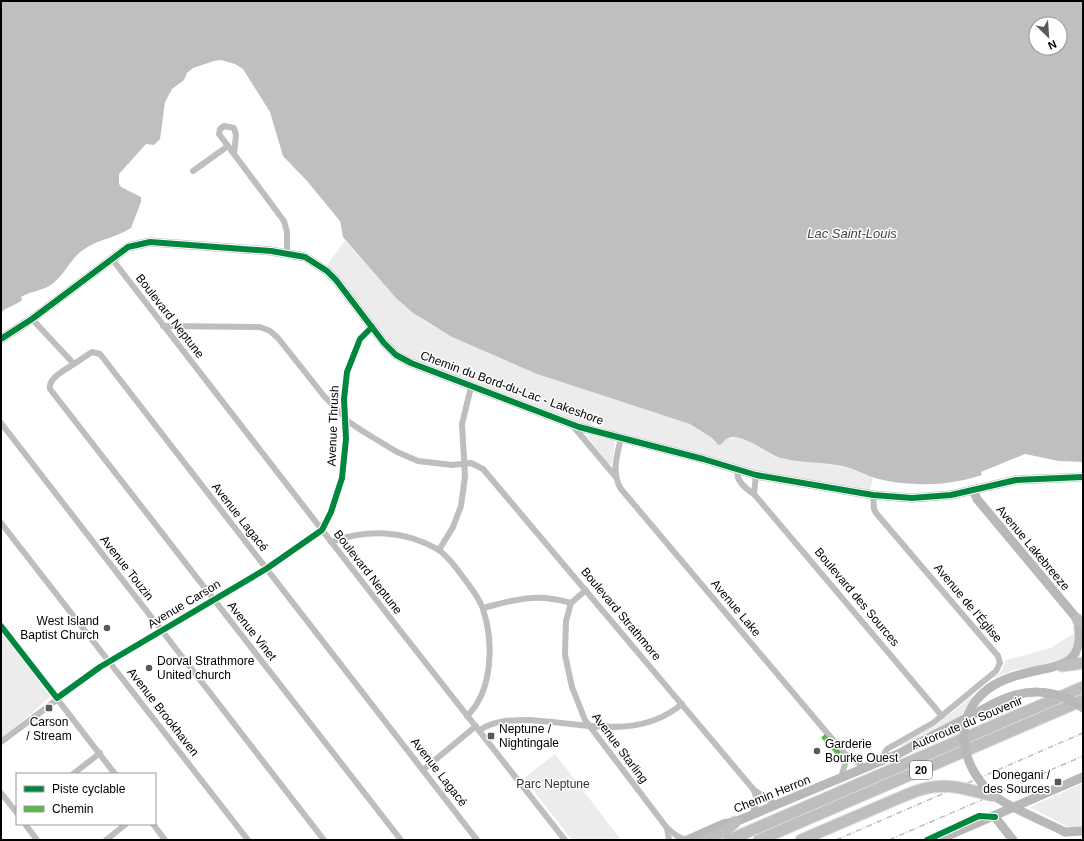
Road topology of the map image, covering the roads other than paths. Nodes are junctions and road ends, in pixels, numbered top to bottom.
1 (228, 146) junction
2 (234, 154) junction
3 (193, 170) dead end
4 (287, 253) junction
5 (112, 259) junction
6 (32, 319) junction
7 (163, 326) junction
8 (372, 327) junction
9 (1, 339) edge
10 (74, 364) junction
11 (471, 387) junction
12 (345, 418) junction
13 (1, 423) edge
14 (572, 424) junction
15 (621, 438) junction
16 (464, 464) junction
17 (738, 470) junction
18 (756, 475) junction
19 (615, 476) junction
20 (1083, 478) edge
21 (973, 490) junction
22 (754, 494) junction
23 (873, 495) junction
24 (1, 523) edge
25 (322, 530) junction
26 (331, 542) junction
27 (439, 550) junction
28 (266, 569) junction
29 (586, 590) junction
30 (214, 599) junction
31 (571, 603) junction
32 (483, 608) junction
33 (1080, 622) edge
34 (1, 626) edge
35 (162, 630) junction
36 (109, 662) junction
37 (1083, 663) edge
38 (1062, 666) junction
39 (1083, 687) edge
40 (57, 698) junction
41 (1083, 700) edge
42 (682, 704) junction
43 (1083, 708) edge
44 (468, 716) junction
45 (942, 716) junction
46 (589, 726) junction
47 (478, 728) junction
48 (1, 742) edge
49 (100, 753) junction
50 (844, 753) junction
51 (880, 761) junction
52 (866, 768) junction
53 (423, 770) junction
54 (74, 773) edge
55 (114, 773) edge
56 (1083, 777) edge
57 (841, 778) junction
58 (754, 790) junction
59 (1, 793) edge
60 (994, 796) junction
61 (777, 805) junction
62 (1010, 810) junction
63 (16, 812) edge
64 (752, 815) junction
65 (995, 817) junction
66 (735, 822) junction
67 (26, 825) edge
68 (125, 825) edge
69 (154, 825) edge
70 (667, 828) junction
71 (1006, 831) junction
72 (1083, 831) edge
73 (1065, 832) junction
74 (949, 838) edge
75 (37, 840) edge
76 (106, 840) edge
77 (165, 840) edge
78 (248, 840) edge
79 (324, 840) edge
80 (401, 840) edge
81 (477, 840) edge
82 (565, 840) edge
83 (669, 840) edge
84 (687, 840) edge
85 (706, 840) edge
86 (729, 840) edge
87 (759, 840) edge
88 (801, 840) edge
89 (938, 840) edge
90 (1013, 840) edge
91 (1076, 840) edge

1 - 2 street
1 - 2 street
1 - 3 street
2 - 4 street
4 - 5 street, Chemin du Bord-du-Lac - Lakeshore
4 - 8 street, Chemin du Bord-du-Lac - Lakeshore
5 - 6 street, Chemin du Bord-du-Lac - Lakeshore
5 - 7 street, Boulevard Neptune
6 - 9 street, Chemin du Bord-du-Lac - Lakeshore
6 - 10 street
7 - 12 street, Boulevard Strathmore
7 - 25 street, Boulevard Neptune
8 - 11 street, Chemin du Bord-du-Lac - Lakeshore
8 - 12 street, Avenue Thrush
10 - 28 street, Avenue Lagacé
10 - 30 street, Avenue Vinet
11 - 14 street, Chemin du Bord-du-Lac - Lakeshore
11 - 16 street
12 - 16 street, Boulevard Strathmore
12 - 25 street, Avenue Thrush
13 - 35 street, Avenue Touzin
14 - 15 street, Chemin du Bord-du-Lac - Lakeshore
14 - 19 street, Avenue Lake
15 - 17 street, Chemin du Bord-du-Lac - Lakeshore
15 - 19 street
16 - 27 street
16 - 29 street, Boulevard Strathmore
17 - 18 street, Chemin du Bord-du-Lac - Lakeshore
17 - 22 street, Boulevard des Sources
18 - 22 street
18 - 23 street, Chemin du Bord-du-Lac - Lakeshore
19 - 50 street, Avenue Lake
20 - 21 street, Chemin du Bord-du-Lac - Lakeshore
21 - 23 street, Chemin du Bord-du-Lac - Lakeshore
21 - 33 street, Avenue Lakebreeze
22 - 45 street, Boulevard des Sources
23 - 45 street, Avenue de l'Église
24 - 36 street, Avenue Brookhaven
25 - 26 street, Boulevard Neptune
25 - 28 street, Avenue Carson
26 - 27 street
26 - 44 street, Boulevard Neptune
27 - 32 street
28 - 30 street, Avenue Carson
28 - 53 street, Avenue Lagacé
29 - 31 street
29 - 42 street, Boulevard Strathmore
30 - 35 street, Avenue Carson
30 - 80 street, Avenue Vinet
31 - 32 street
31 - 46 street, Avenue Starling
32 - 44 street
33 - 38 street
34 - 40 street
35 - 36 street, Avenue Carson
35 - 79 street, Avenue Touzin
36 - 40 street, Avenue Carson
36 - 78 street, Avenue Brookhaven
37 - 38 highway
38 - 60 street, bridge
39 - 86 highway, Autoroute du Souvenir / 20
40 - 48 street, Avenue Carson
40 - 49 street
41 - 87 highway, Autoroute du Souvenir / 20
42 - 46 street
42 - 58 street, Boulevard Strathmore
43 - 51 street, Chemin Herron, bridge
44 - 47 street, Boulevard Neptune
45 - 51 street
46 - 47 street
46 - 70 street, Avenue Starling
47 - 53 street
47 - 82 street, Boulevard Neptune
49 - 54 street
49 - 55 street
50 - 52 street, Avenue Lake
50 - 57 street
51 - 52 street, Chemin Herron
52 - 57 street, Chemin Herron
53 - 81 street, Avenue Lagacé
56 - 62 street
57 - 61 street, Chemin Herron
58 - 61 street, Boulevard Strathmore
58 - 64 street
59 - 63 street
60 - 73 street, bridge
60 - 88 highway, bridge
61 - 64 street, Chemin Herron
62 - 65 street
62 - 71 street
64 - 66 street, Chemin Herron
65 - 71 street
65 - 74 street
66 - 84 street, Chemin Herron
66 - 85 highway
67 - 75 street
68 - 76 street
69 - 77 street
70 - 83 street, Avenue Starling
70 - 84 street, Avenue Starling
71 - 90 street
72 - 73 street
73 - 91 street
74 - 89 street

